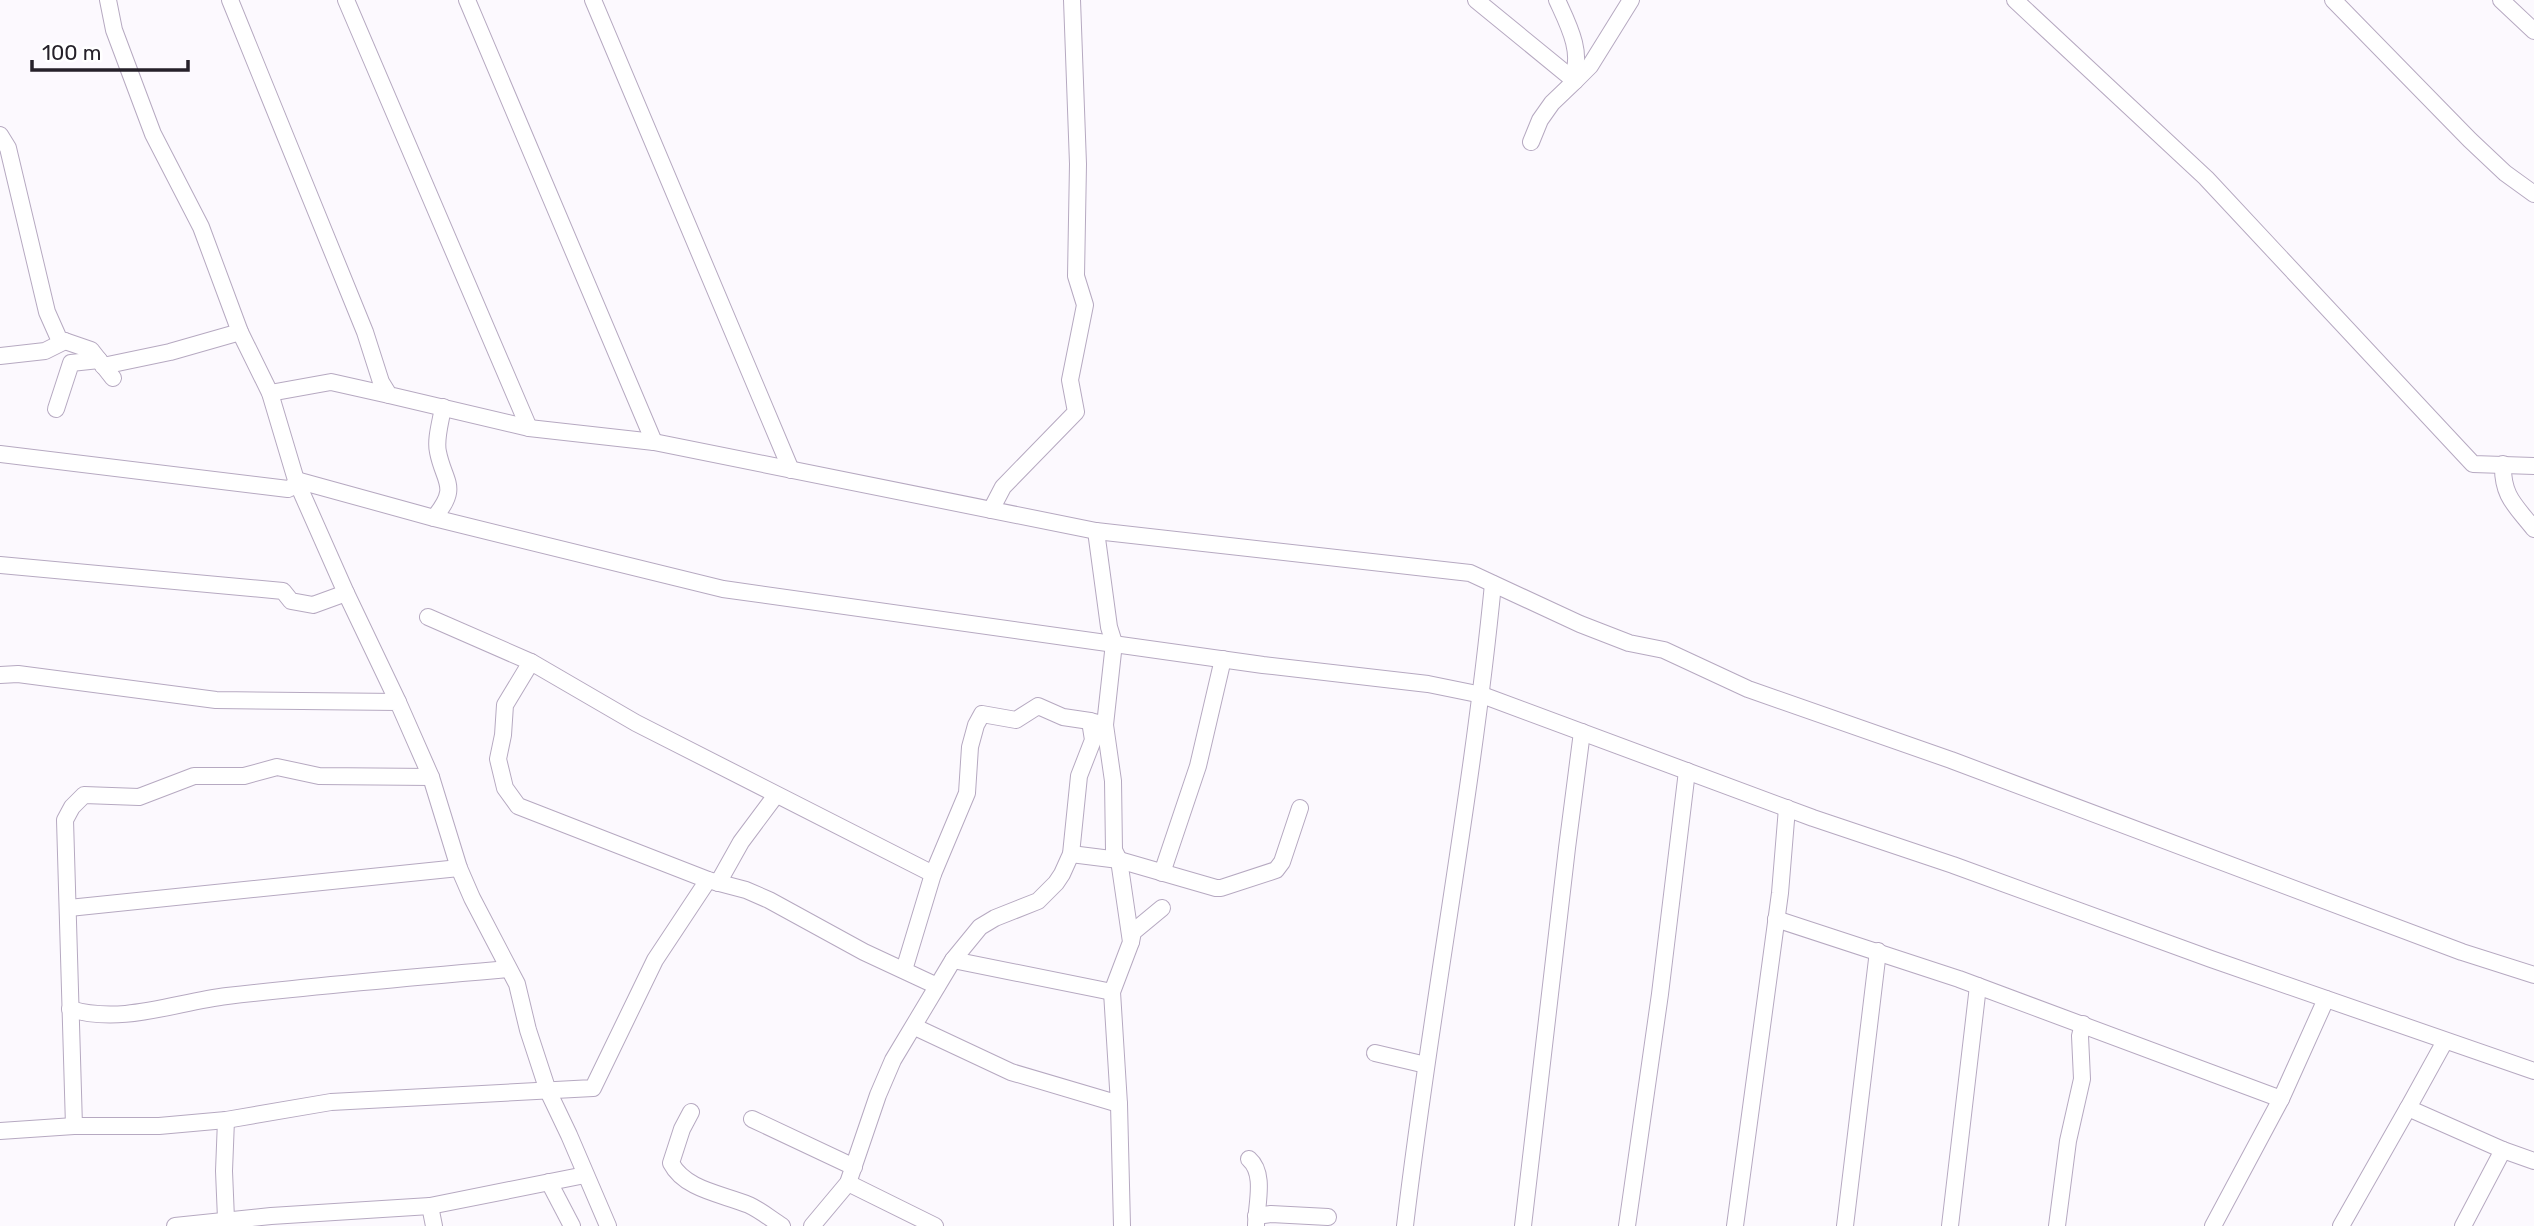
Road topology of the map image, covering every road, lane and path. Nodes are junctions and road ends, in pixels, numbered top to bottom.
1 (108, 0) edge
2 (230, 0) edge
3 (346, 0) edge
4 (467, 0) edge
5 (593, 0) edge
6 (1072, 0) edge
7 (1476, 0) edge
8 (1557, 0) edge
9 (1631, 0) edge
10 (2015, 0) edge
11 (2333, 0) edge
12 (2501, 0) edge
13 (2534, 31) edge
14 (1573, 80) junction
15 (0, 135) edge
16 (1531, 142) dead end
17 (2534, 194) edge
18 (240, 332) junction
19 (59, 344) junction
20 (0, 356) edge
21 (71, 363) junction
22 (105, 368) junction
23 (270, 393) junction
24 (389, 395) junction
25 (443, 407) junction
26 (56, 409) dead end
27 (530, 429) junction
28 (654, 442) junction
29 (0, 454) edge
30 (2503, 464) junction
31 (2534, 466) edge
32 (791, 470) junction
33 (297, 482) junction
34 (991, 510) junction
35 (434, 518) junction
36 (2534, 529) edge
37 (1096, 531) junction
38 (0, 565) edge
39 (1493, 584) junction
40 (346, 593) junction
41 (428, 617) dead end
42 (1114, 643) junction
43 (1223, 659) junction
44 (531, 662) junction
45 (0, 675) edge
46 (1482, 695) junction
47 (398, 702) junction
48 (1098, 723) junction
49 (1582, 732) junction
50 (1688, 771) junction
51 (431, 777) junction
52 (775, 795) junction
53 (1300, 808) dead end
54 (1787, 808) junction
55 (1071, 854) junction
56 (1119, 860) junction
57 (459, 867) junction
58 (1162, 873) junction
59 (933, 874) junction
60 (713, 882) junction
61 (69, 908) junction
62 (1162, 908) dead end
63 (1776, 919) junction
64 (1130, 942) junction
65 (1878, 951) junction
66 (953, 960) junction
67 (508, 969) junction
68 (904, 970) junction
69 (2534, 975) edge
70 (937, 986) junction
71 (1978, 986) junction
72 (1112, 992) junction
73 (2326, 999) junction
74 (71, 1009) junction
75 (2083, 1024) junction
76 (915, 1027) junction
77 (2445, 1041) junction
78 (1375, 1053) dead end
79 (1426, 1065) junction
80 (2534, 1071) edge
81 (548, 1091) junction
82 (2281, 1099) junction
83 (1119, 1104) junction
84 (2408, 1108) junction
85 (691, 1112) dead end
86 (752, 1119) dead end
87 (226, 1120) junction
88 (74, 1126) junction
89 (0, 1131) edge
90 (2503, 1150) junction
91 (1249, 1159) dead end
92 (2534, 1161) edge
93 (854, 1167) junction
94 (585, 1175) junction
95 (549, 1182) junction
96 (848, 1183) junction
97 (430, 1206) junction
98 (1328, 1217) dead end
99 (226, 1219) junction
100 (1256, 1221) edge
101 (175, 1226) edge
102 (434, 1226) edge
103 (572, 1226) edge
104 (608, 1226) edge
105 (782, 1226) edge
106 (813, 1226) edge
107 (935, 1226) edge
108 (1122, 1226) edge
109 (1405, 1226) edge
110 (1523, 1226) edge
111 (1627, 1226) edge
112 (1735, 1226) edge
113 (1848, 1226) edge
114 (1950, 1226) edge
115 (2057, 1226) edge
116 (2213, 1226) edge
117 (2341, 1226) edge
118 (2463, 1226) edge

1 - 18 street
2 - 24 street
3 - 27 street
4 - 28 street
5 - 32 street
6 - 34 street
7 - 14 street
8 - 14 street
9 - 14 street
10 - 30 street
11 - 17 street
12 - 13 street
14 - 16 street
15 - 19 street
18 - 22 street
18 - 23 street
19 - 20 street
19 - 21 street
19 - 22 street
21 - 22 street
21 - 26 street
23 - 24 street
23 - 33 street
24 - 25 street
25 - 27 street
25 - 35 street
27 - 28 street
28 - 32 street
29 - 33 street
30 - 31 street
30 - 36 street
32 - 34 street
33 - 35 street
33 - 40 street
34 - 37 street
35 - 42 street
37 - 39 street
37 - 42 street
38 - 40 street
39 - 46 street
39 - 69 street
40 - 47 street
41 - 44 street
42 - 43 street
42 - 48 street
43 - 46 street
43 - 58 street
44 - 52 street
44 - 60 street
45 - 47 street
46 - 49 street
46 - 79 street
47 - 51 street
48 - 55 street
48 - 56 street
48 - 59 street
49 - 50 street
49 - 110 street
50 - 54 street
50 - 111 street
51 - 57 street
51 - 61 street
52 - 59 street
52 - 60 street
53 - 58 street
54 - 63 street
54 - 73 street
55 - 56 street
55 - 66 street
56 - 58 street
56 - 64 street
57 - 61 street
57 - 67 street
59 - 68 street
60 - 68 street
60 - 81 street
61 - 74 street
62 - 64 street
63 - 65 street
63 - 112 street
64 - 72 street
65 - 71 street
65 - 113 street
66 - 70 street
66 - 72 street
67 - 74 street
67 - 81 street
68 - 70 street
70 - 76 street
71 - 75 street
71 - 114 street
72 - 83 street
73 - 77 street
73 - 82 street
74 - 88 street
75 - 82 street
75 - 115 street
76 - 83 street
76 - 93 street
77 - 80 street
77 - 84 street
78 - 79 street
79 - 109 street
81 - 87 street
81 - 94 street
82 - 116 street
83 - 108 street
84 - 90 street
84 - 117 street
85 - 105 street
86 - 93 street
87 - 88 street
87 - 99 street
88 - 89 street
90 - 92 street
90 - 118 street
91 - 100 street
93 - 96 street
94 - 95 street
94 - 104 street
95 - 97 street
95 - 103 street
96 - 106 street
96 - 107 street
97 - 99 street
97 - 102 street
98 - 100 street
99 - 101 street

